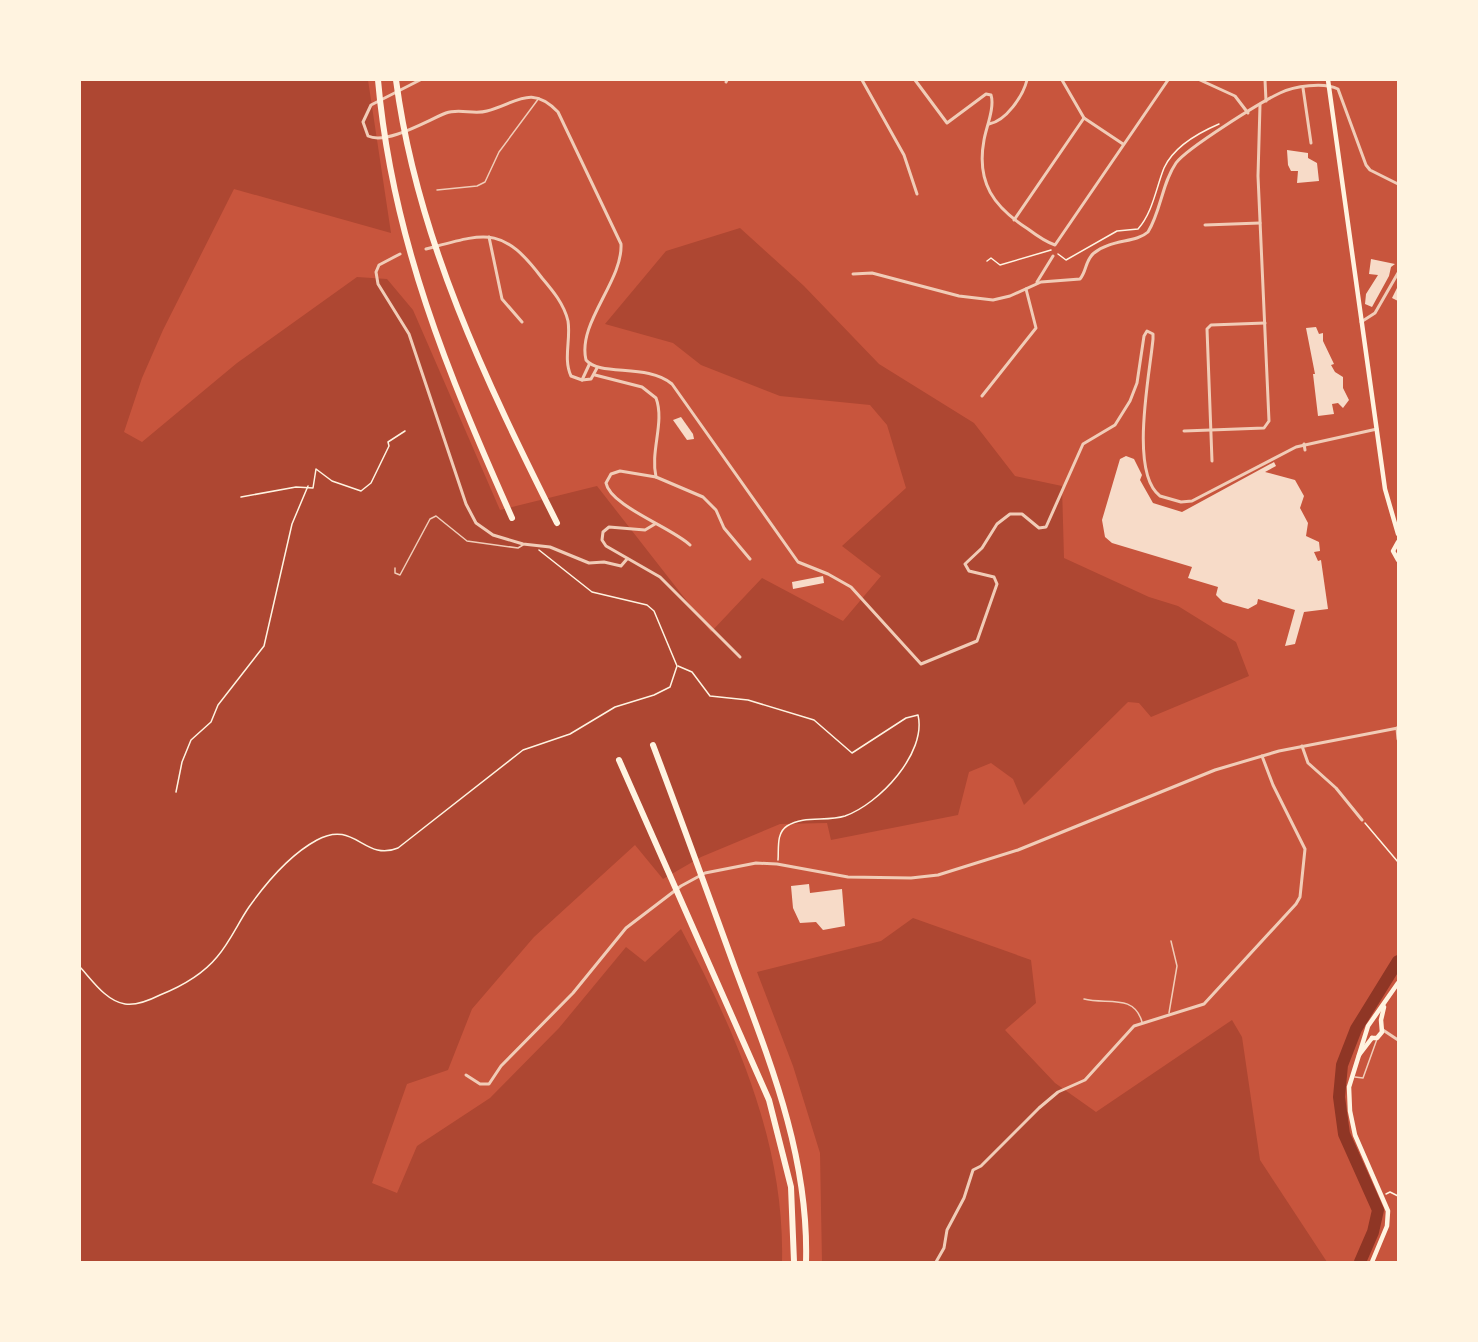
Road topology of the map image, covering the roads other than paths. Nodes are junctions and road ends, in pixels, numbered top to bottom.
1 (378, 80) edge
2 (396, 80) edge
3 (420, 80) edge
4 (862, 80) edge
5 (915, 80) edge
6 (1027, 80) edge
7 (1062, 80) edge
8 (1168, 80) edge
9 (1200, 80) edge
10 (1265, 80) edge
11 (1329, 82) edge
12 (1303, 88) junction
13 (539, 98) junction
14 (1266, 101) junction
15 (1260, 105) junction
16 (1248, 113) junction
17 (1084, 118) junction
18 (988, 124) junction
19 (1311, 143) dead end
20 (1123, 144) junction
21 (1398, 184) edge
22 (437, 190) dead end
23 (917, 194) dead end
24 (1014, 220) junction
25 (1260, 223) junction
26 (1205, 225) dead end
27 (489, 237) junction
28 (426, 249) dead end
29 (400, 254) dead end
30 (1053, 256) dead end
31 (853, 273) dead end
32 (1398, 273) edge
33 (1036, 283) junction
34 (1026, 289) junction
35 (522, 322) dead end
36 (1361, 322) junction
37 (1265, 323) junction
38 (589, 364) junction
39 (597, 368) junction
40 (595, 375) junction
41 (582, 380) junction
42 (982, 396) dead end
43 (1377, 429) junction
44 (1211, 430) junction
45 (1184, 431) dead end
46 (1304, 444) junction
47 (1305, 450) dead end
48 (1212, 461) dead end
49 (656, 477) junction
50 (512, 518) dead end
51 (557, 524) dead end
52 (655, 524) junction
53 (1398, 534) edge
54 (1398, 542) edge
55 (523, 544) junction
56 (690, 545) dead end
57 (750, 558) dead end
58 (627, 559) junction
59 (1398, 560) edge
60 (395, 568) dead end
61 (740, 657) dead end
62 (1398, 728) edge
63 (1398, 739) edge
64 (653, 745) dead end
65 (1302, 746) junction
66 (1262, 756) junction
67 (619, 760) dead end
68 (1362, 820) road end
69 (1171, 941) dead end
70 (1398, 983) edge
71 (1084, 999) dead end
72 (1386, 1002) junction
73 (1169, 1015) junction
74 (1142, 1022) junction
75 (1371, 1023) junction
76 (1382, 1027) junction
77 (1367, 1032) junction
78 (1376, 1037) junction
79 (1391, 1037) junction
80 (1398, 1040) edge
81 (1358, 1058) junction
82 (466, 1075) dead end
83 (1351, 1077) junction
84 (795, 1263) edge
85 (806, 1263) edge
86 (936, 1263) edge
87 (1372, 1263) edge

1 - 50 highway
2 - 51 highway
3 - 13 street
4 - 23 street
5 - 18 street
6 - 18 street
7 - 17 street
8 - 20 street
9 - 16 street
10 - 14 street
11 - 12 street
11 - 21 street
11 - 36 main road
12 - 14 street
12 - 19 street
13 - 22 lane
13 - 38 street
14 - 15 street
15 - 16 street
15 - 25 street
16 - 33 street
17 - 20 street
17 - 24 street
18 - 24 street
20 - 24 street
25 - 26 street
25 - 37 street
27 - 28 street
27 - 35 street
27 - 41 street
29 - 55 street
30 - 33 street
31 - 34 street
32 - 36 street
33 - 34 street
34 - 42 street
36 - 43 main road
37 - 44 street
37 - 44 street
38 - 39 street
38 - 41 street
39 - 40 street
39 - 46 street
40 - 41 street
40 - 49 street
43 - 46 street
43 - 53 main road
44 - 45 street
44 - 48 street
46 - 47 street
49 - 52 street
49 - 57 street
52 - 56 street
52 - 58 street
54 - 59 main road
55 - 58 street
55 - 60 lane
58 - 61 street
62 - 63 street
62 - 65 street
64 - 85 highway
65 - 66 street
65 - 68 street
66 - 73 street
66 - 82 street
67 - 84 highway
69 - 73 lane
70 - 72 main road
71 - 74 lane
72 - 75 main road
72 - 76 main road
73 - 74 street
74 - 86 street
75 - 76 main road
75 - 77 main road
76 - 78 main road
76 - 79 street
77 - 78 main road
77 - 81 main road
78 - 79 street
78 - 81 main road
78 - 83 lane
79 - 80 street
81 - 83 main road
83 - 87 main road

